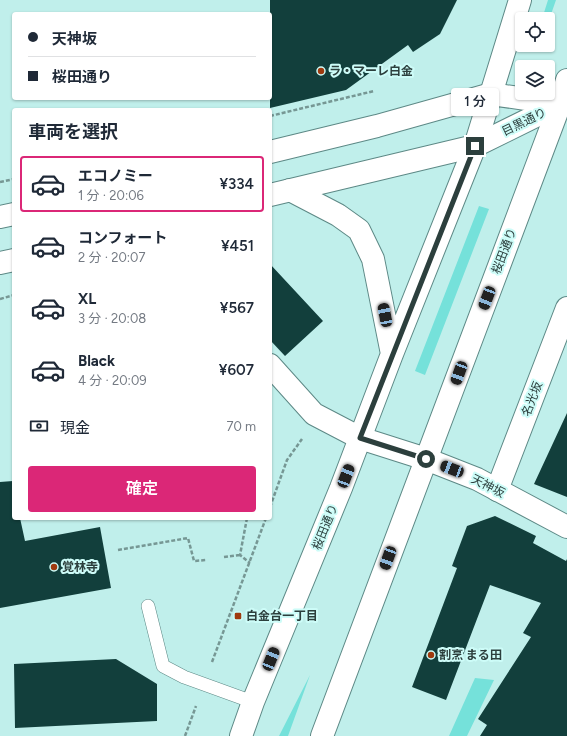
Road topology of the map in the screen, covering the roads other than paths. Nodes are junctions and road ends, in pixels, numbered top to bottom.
1 (520, 0) edge
2 (567, 80) edge
3 (491, 94) junction
4 (560, 104) junction
5 (475, 146) junction
6 (272, 152) edge
7 (280, 193) edge
8 (12, 214) edge
9 (0, 217) edge
10 (12, 260) edge
11 (0, 263) edge
12 (567, 308) edge
13 (561, 339) edge
14 (392, 354) junction
15 (272, 367) edge
16 (360, 438) junction
17 (426, 459) junction
18 (497, 490) junction
19 (567, 527) edge
20 (148, 606) dead end
21 (253, 702) junction
22 (241, 736) edge
23 (322, 736) edge

1 - 3 main road, 桜田通り
2 - 4 main road, 桜田通り
3 - 4 main road, 目黒通り
3 - 5 main road, 桜田通り
3 - 6 main road, 目黒通り
4 - 5 main road, 目黒通り
4 - 17 main road, 桜田通り
5 - 7 main road, 目黒通り
5 - 14 main road, 桜田通り
7 - 14 main road
8 - 9 main road
10 - 11 main road
12 - 13 main road, 名光坂
13 - 18 main road, 名光坂
14 - 16 main road, 桜田通り
15 - 16 main road, 天神坂
16 - 17 main road, 天神坂
16 - 21 main road, 桜田通り
17 - 18 main road, 天神坂
17 - 23 main road, 桜田通り
18 - 19 main road, 天神坂
20 - 21 lane
21 - 22 main road, 桜田通り

